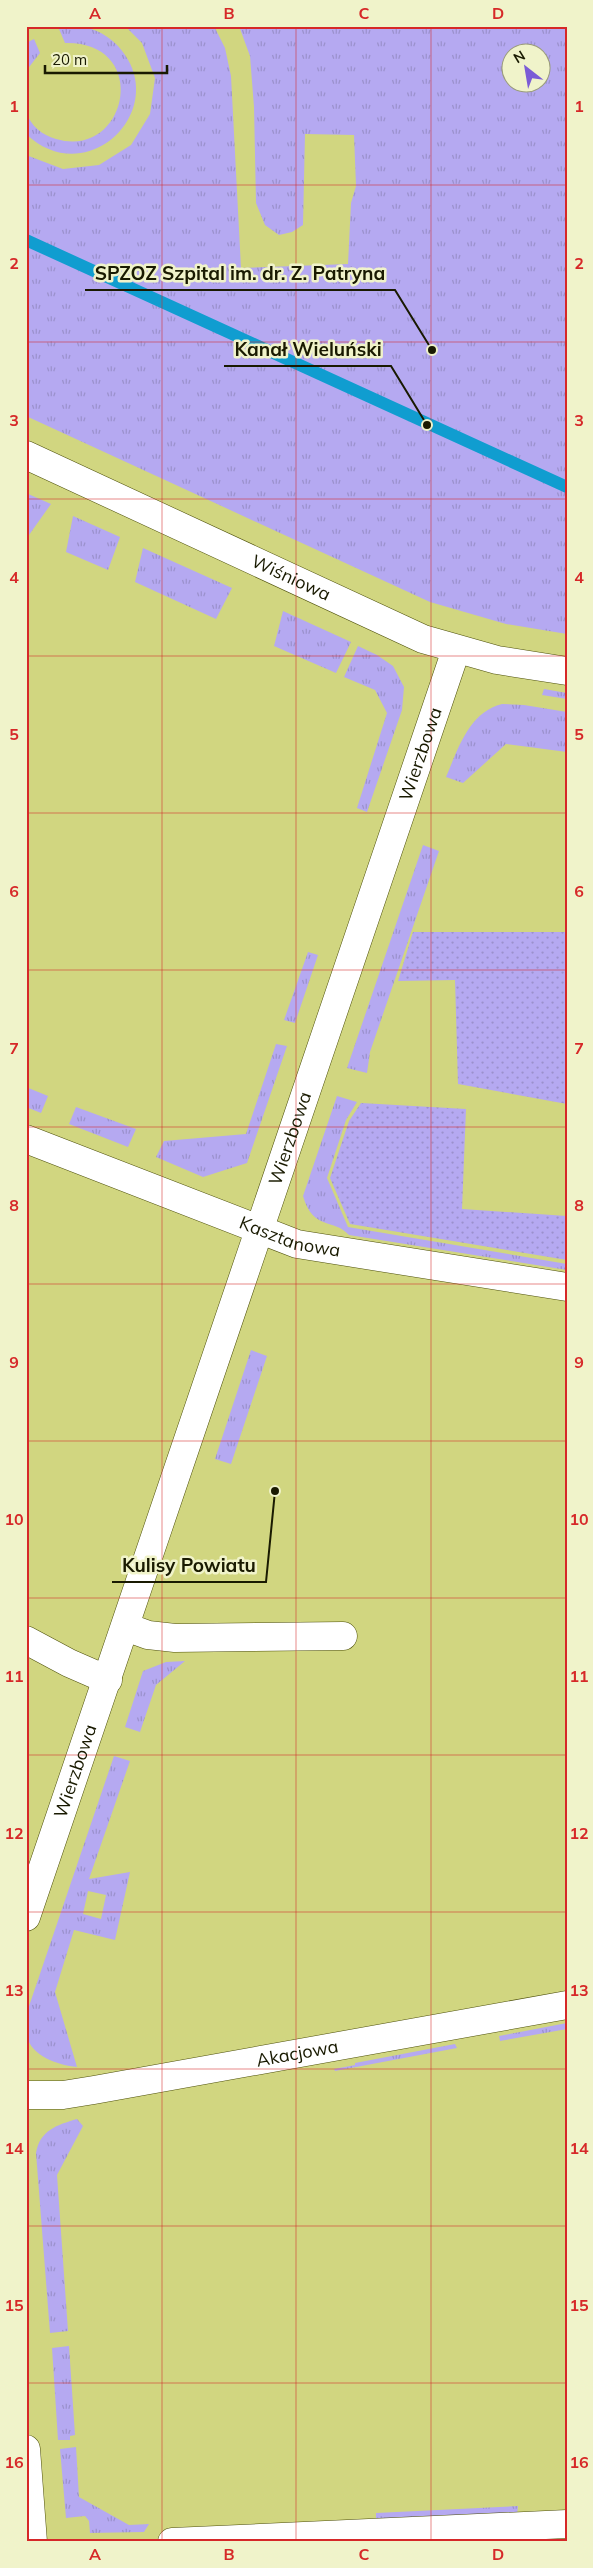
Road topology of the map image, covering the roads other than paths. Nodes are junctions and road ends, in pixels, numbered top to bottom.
1 (26, 455) edge
2 (456, 650) junction
3 (567, 671) edge
4 (26, 1139) edge
5 (260, 1230) junction
6 (567, 1287) edge
7 (126, 1627) junction
8 (343, 1636) dead end
9 (26, 1640) edge
10 (108, 1680) junction
11 (26, 1917) edge
12 (567, 2005) edge
13 (26, 2095) edge
14 (26, 2449) edge
15 (567, 2524) edge
16 (33, 2542) edge
17 (172, 2542) edge

1 - 2 street, Wiśniowa
2 - 3 street, Wiśniowa
2 - 5 street, Wierzbowa
4 - 5 street, Kasztanowa
5 - 6 street, Kasztanowa
5 - 7 street, Wierzbowa
7 - 8 street
7 - 10 street, Wierzbowa
9 - 10 street
10 - 11 street, Wierzbowa
12 - 13 street, Akacjowa
14 - 16 street
15 - 17 street

